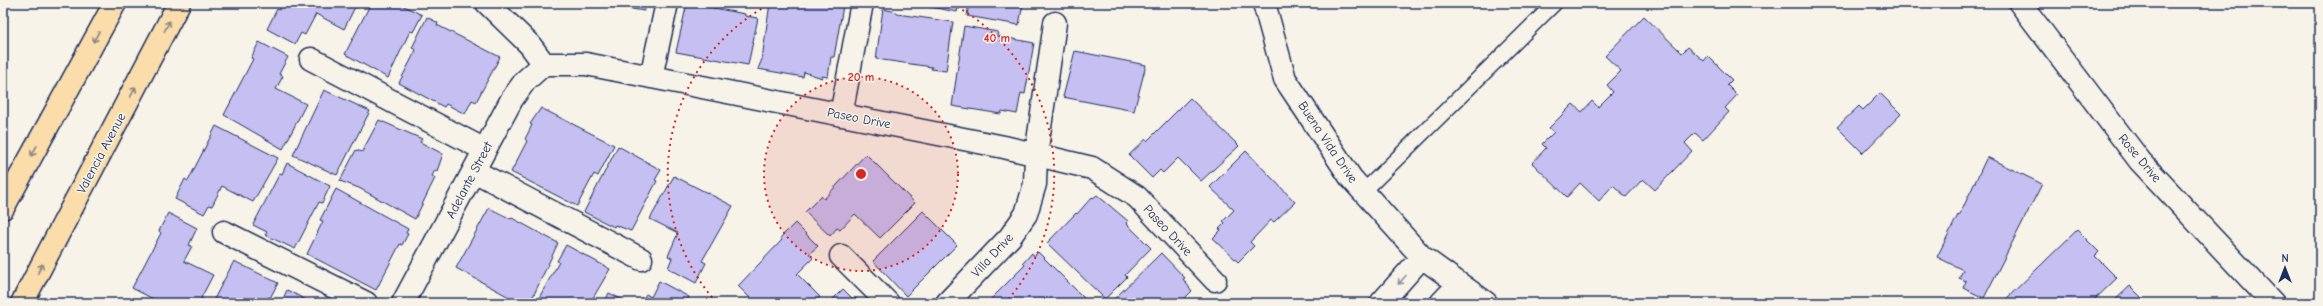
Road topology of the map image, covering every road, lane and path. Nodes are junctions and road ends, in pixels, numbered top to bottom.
1 (115, 3) edge
2 (179, 3) edge
3 (487, 3) edge
4 (667, 3) edge
5 (862, 3) edge
6 (1264, 3) edge
7 (1555, 3) edge
8 (2020, 3) edge
9 (1055, 23) dead end
10 (311, 58) dead end
11 (544, 64) junction
12 (652, 77) junction
13 (841, 115) junction
14 (484, 150) junction
15 (1036, 155) junction
16 (474, 171) junction
17 (1363, 192) junction
18 (3, 208) edge
19 (224, 232) dead end
20 (841, 256) dead end
21 (1422, 257) junction
22 (641, 259) dead end
23 (1215, 280) dead end
24 (1459, 284) junction
25 (954, 301) edge
26 (22, 303) edge
27 (366, 303) edge
28 (403, 303) edge
29 (888, 303) edge
30 (1381, 303) edge
31 (1441, 303) edge
32 (1486, 303) edge
33 (2273, 303) edge

1 -> 18 main road
26 -> 2 main road, Valencia Avenue
3 - 11 street
4 - 12 street
5 - 13 street
6 - 17 street, Buena Vida Drive
7 - 17 lane
8 - 33 street, Rose Drive
9 - 15 street, Villa Drive
10 - 14 street
11 - 12 street, Paseo Drive
11 - 14 street, Adelante Street
12 - 13 street, Paseo Drive
13 - 15 street, Paseo Drive
14 - 16 street, Adelante Street
15 - 23 street, Paseo Drive
15 - 25 street, Villa Drive
16 - 22 street
16 - 28 street, Adelante Street
17 - 21 street, Buena Vida Drive
19 - 27 street
20 - 29 street
21 - 24 street, Buena Vida Drive
21 -> 30 street
24 - 31 street
24 - 32 street, Buena Vida Drive

